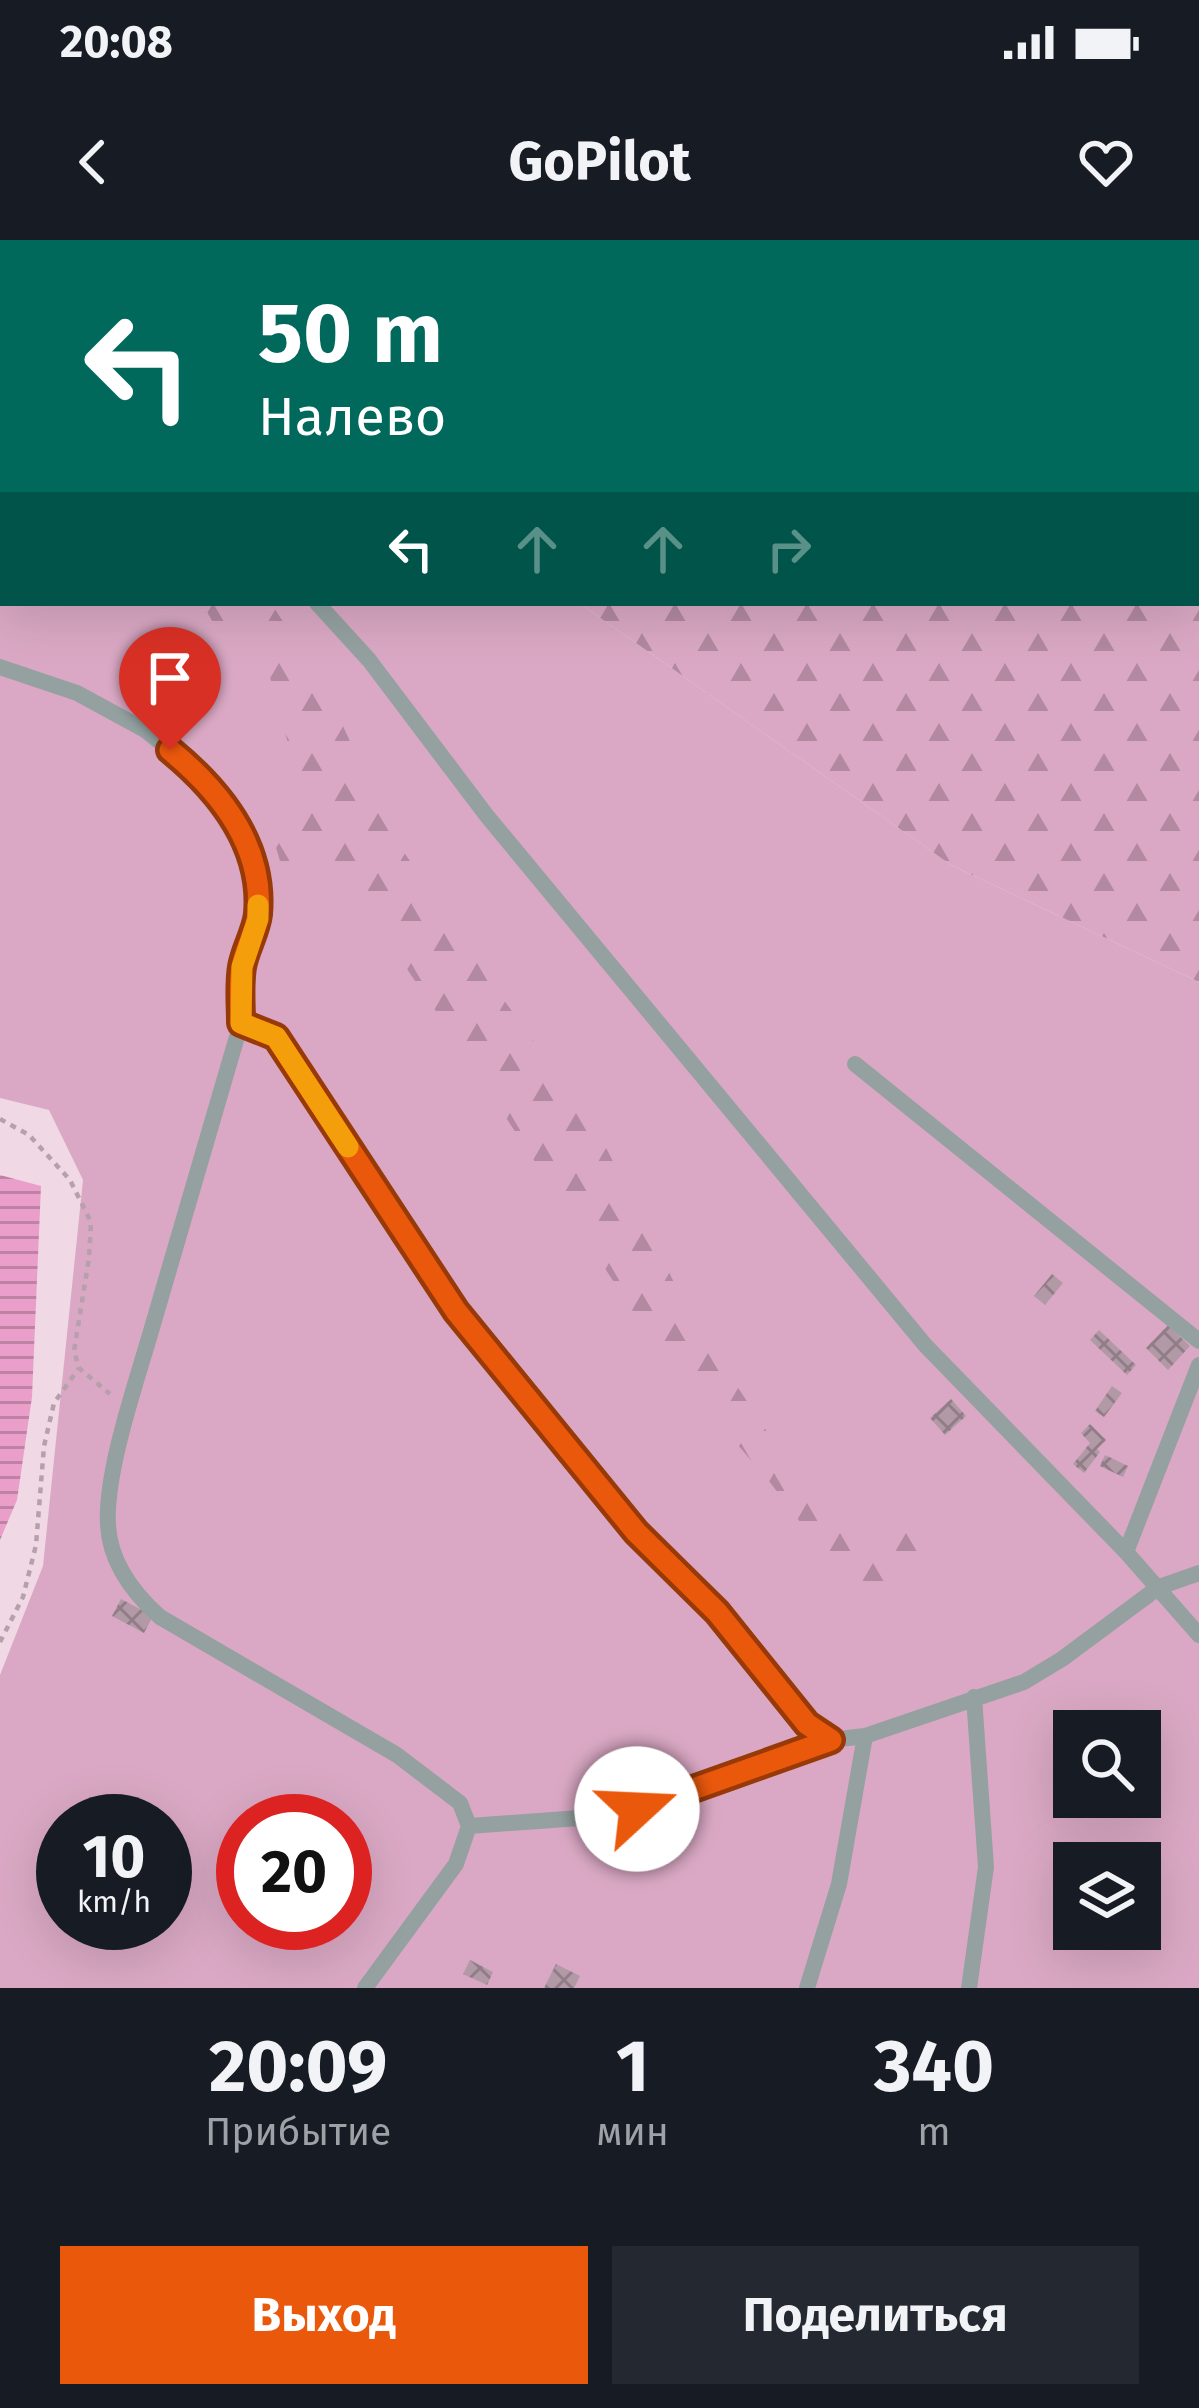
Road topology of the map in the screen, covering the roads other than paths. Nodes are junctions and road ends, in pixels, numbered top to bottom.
1 (320, 606) edge
2 (0, 667) edge
3 (241, 1023) junction
4 (855, 1064) dead end
5 (1199, 1341) edge
6 (1199, 1365) edge
7 (1126, 1552) junction
8 (1199, 1574) edge
9 (1159, 1587) junction
10 (1199, 1635) edge
11 (974, 1697) junction
12 (865, 1736) junction
13 (831, 1740) junction
14 (470, 1826) junction
15 (365, 1988) edge
16 (807, 1988) edge
17 (969, 1988) edge

1 - 7 lane
2 - 3 lane
3 - 13 lane
3 - 14 lane
4 - 5 lane
6 - 7 lane
7 - 9 lane
8 - 9 lane
9 - 10 lane
9 - 11 lane
11 - 12 lane
11 - 17 lane
12 - 13 lane
12 - 16 lane
13 - 14 lane
14 - 15 lane

